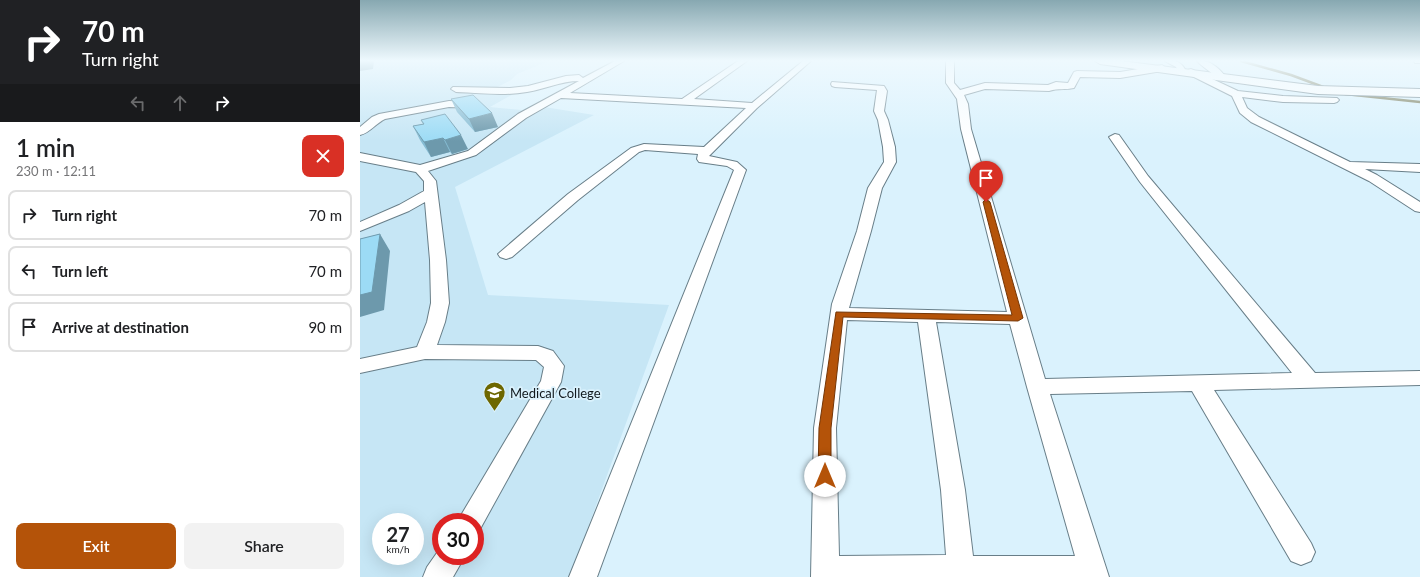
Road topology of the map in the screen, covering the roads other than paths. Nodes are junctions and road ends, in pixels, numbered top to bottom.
1 (536, 88) edge
2 (570, 88) edge
3 (704, 88) edge
4 (775, 88) edge
5 (880, 88) edge
6 (954, 88) edge
7 (978, 88) edge
8 (1222, 88) edge
9 (1304, 88) edge
10 (456, 89) dead end
11 (959, 93) junction
12 (1420, 93) edge
13 (1236, 94) junction
14 (557, 95) junction
15 (1337, 95) junction
16 (684, 102) junction
17 (472, 105) edge
18 (754, 106) junction
19 (360, 132) edge
20 (1115, 137) dead end
21 (707, 151) junction
22 (360, 157) edge
23 (1347, 165) junction
24 (1420, 168) edge
25 (420, 169) junction
26 (431, 193) junction
27 (1420, 208) edge
28 (360, 228) edge
29 (506, 254) dead end
30 (839, 314) junction
31 (926, 317) junction
32 (1018, 318) junction
33 (425, 352) junction
34 (360, 366) edge
35 (1420, 378) edge
36 (1310, 381) junction
37 (1198, 383) junction
38 (1037, 387) junction
39 (475, 513) edge
40 (1301, 552) dead end
41 (445, 565) edge
42 (961, 570) junction
43 (825, 574) edge
44 (1094, 574) edge
45 (437, 577) edge
46 (583, 577) edge

1 - 10 street
2 - 14 street
3 - 16 street
4 - 18 street
5 - 30 street
6 - 11 street
7 - 11 street
8 - 13 street
9 - 15 street
11 - 32 street
12 - 15 street
13 - 15 street
13 - 23 street
14 - 16 street
14 - 25 street
16 - 18 street
17 - 19 street
18 - 21 street
20 - 36 street
21 - 29 street
21 - 46 street
22 - 25 street
23 - 24 street
23 - 27 street
25 - 26 street
26 - 28 street
26 - 33 street
30 - 31 street
30 - 43 street
31 - 32 street
31 - 42 street
32 - 38 street
33 - 34 street
33 - 39 street
35 - 36 street
36 - 37 street
37 - 38 street
37 - 40 street
38 - 44 street
41 - 45 street
42 - 43 street
42 - 44 street

